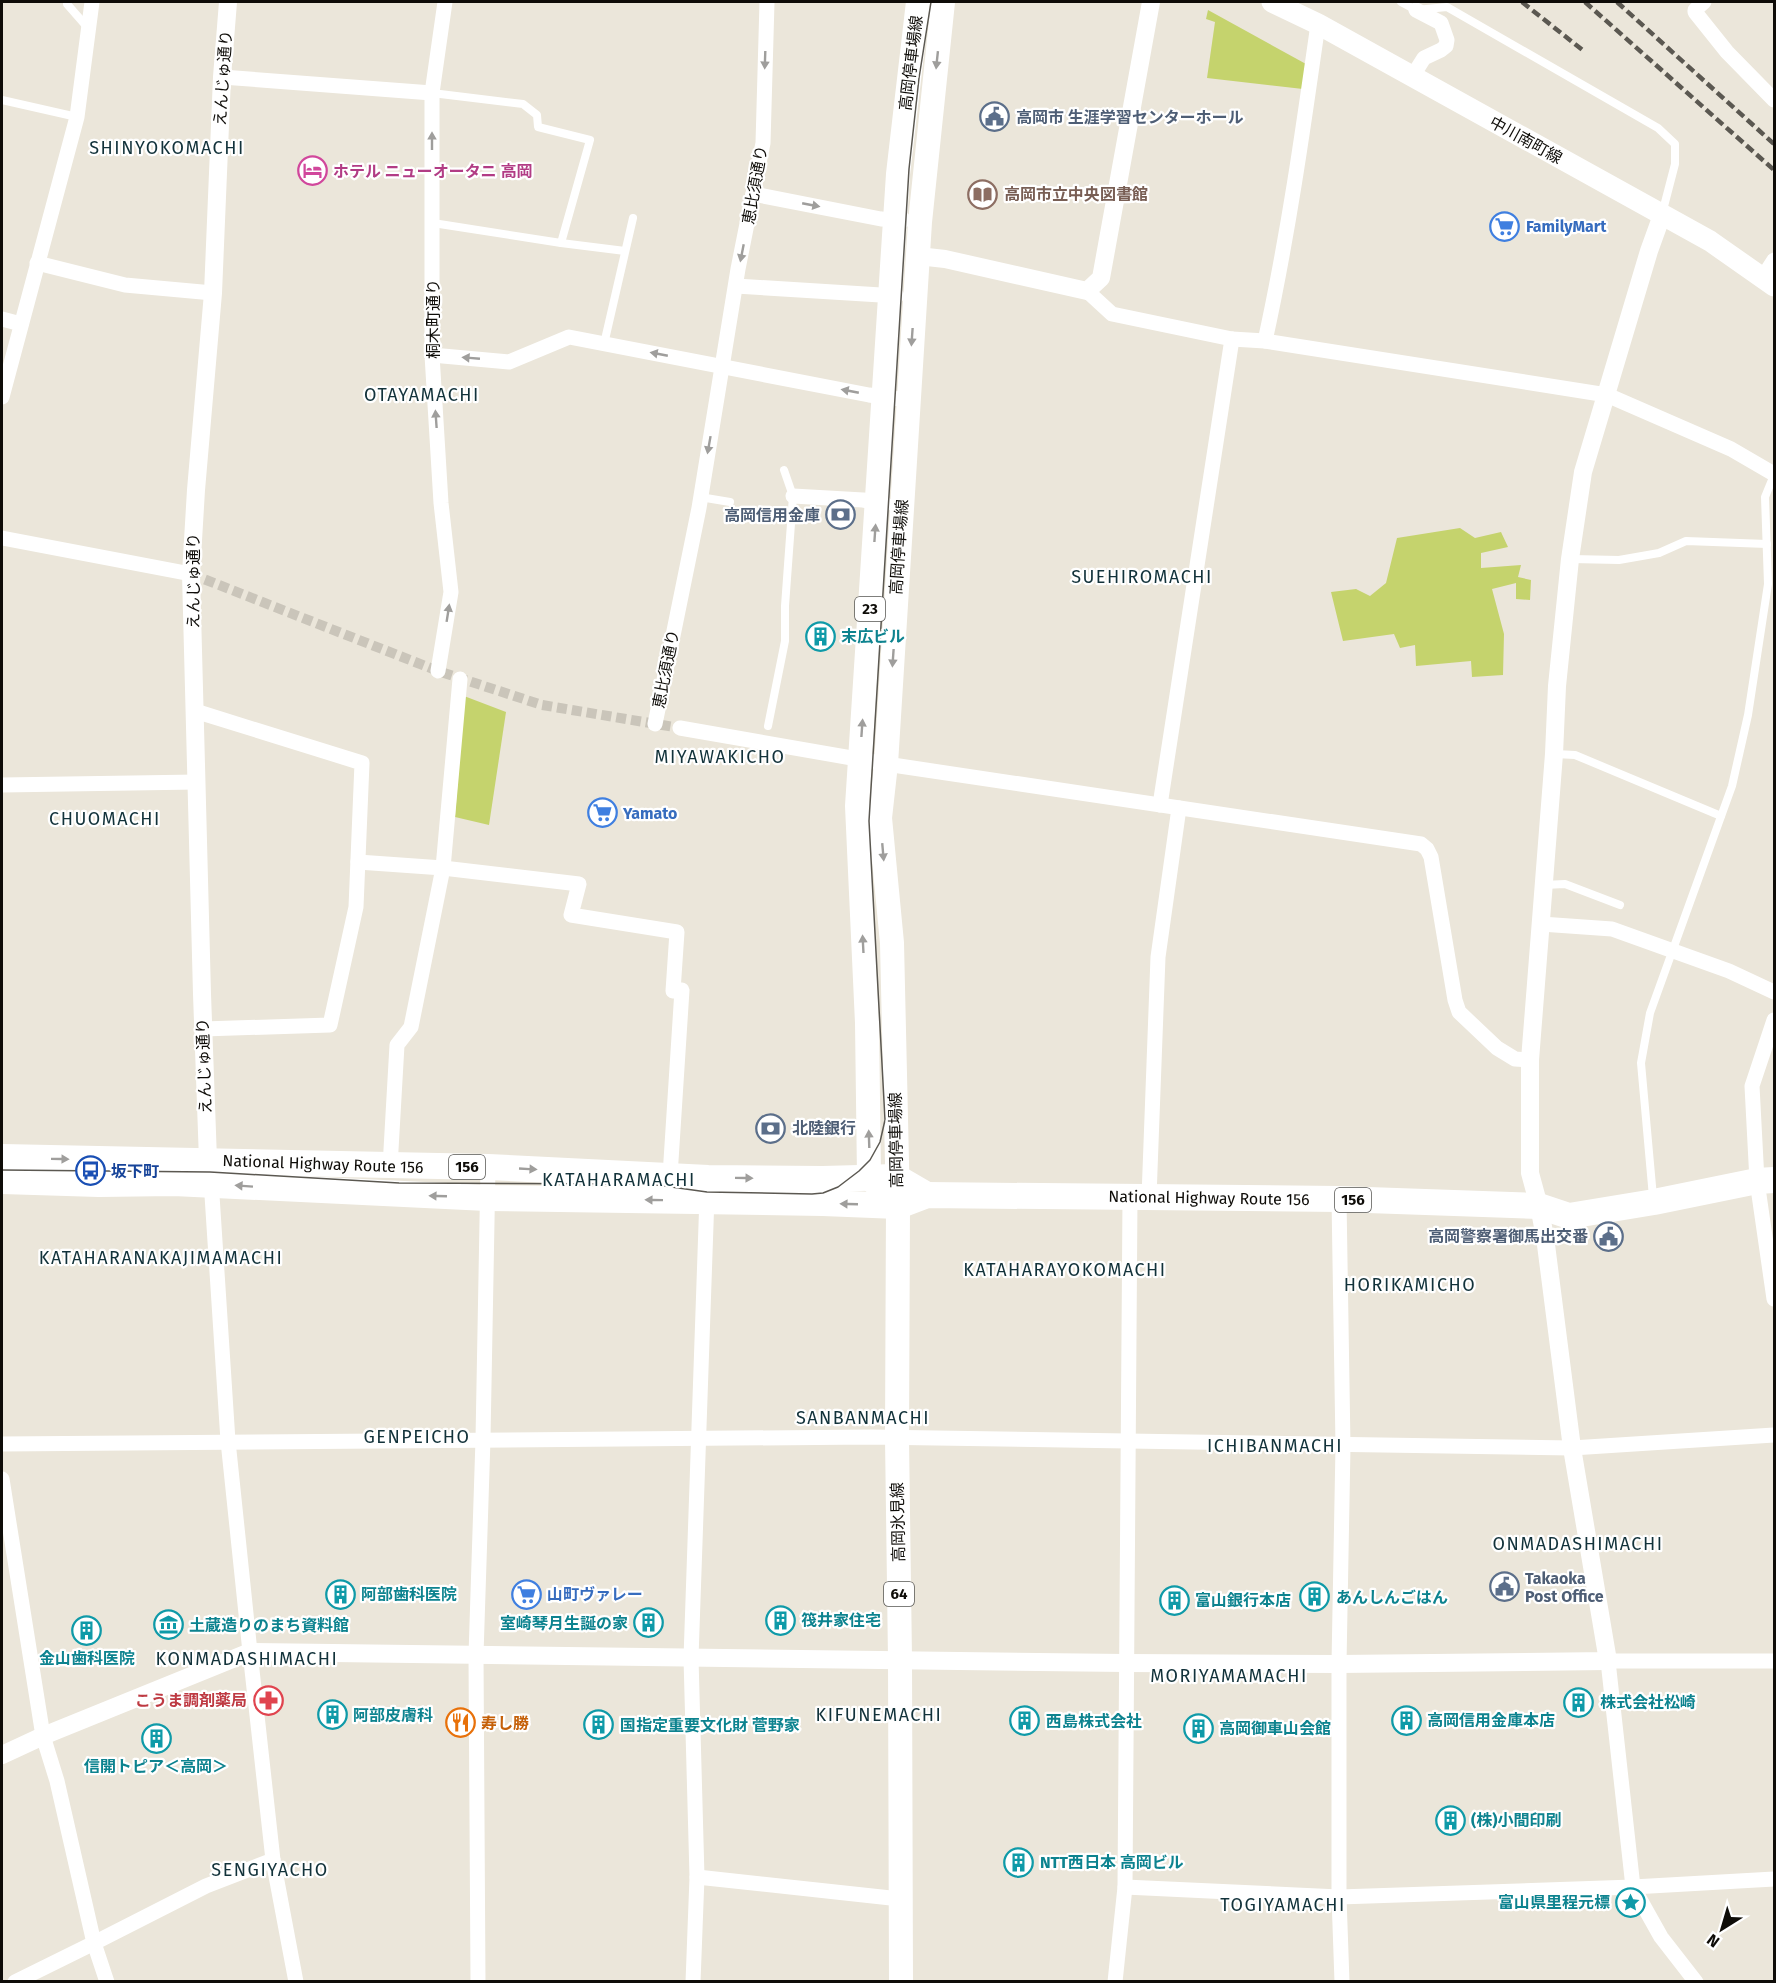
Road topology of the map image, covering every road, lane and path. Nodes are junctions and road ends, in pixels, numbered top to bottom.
1 (67, 2) edge
2 (92, 2) edge
3 (228, 2) edge
4 (445, 2) edge
5 (767, 2) edge
6 (918, 2) edge
7 (944, 2) edge
8 (1151, 2) edge
9 (1272, 2) edge
10 (1401, 2) edge
11 (1704, 2) edge
12 (1446, 4) edge
13 (1416, 9) junction
14 (1318, 24) junction
15 (88, 29) junction
16 (222, 77) junction
17 (1412, 77) junction
18 (432, 93) junction
19 (2, 100) edge
20 (1774, 100) edge
21 (76, 117) junction
22 (753, 194) junction
23 (1662, 215) junction
24 (633, 218) dead end
25 (895, 220) junction
26 (920, 222) junction
27 (433, 223) junction
28 (561, 243) junction
29 (625, 251) junction
30 (918, 255) junction
31 (1774, 260) edge
32 (37, 263) junction
33 (1769, 282) edge
34 (736, 286) junction
35 (1087, 291) junction
36 (213, 293) junction
37 (890, 295) junction
38 (915, 297) junction
39 (2, 319) edge
40 (21, 324) junction
41 (1232, 339) junction
42 (1265, 341) junction
43 (604, 344) junction
44 (432, 355) junction
45 (723, 367) junction
46 (1607, 395) junction
47 (884, 396) junction
48 (2, 397) edge
49 (908, 399) junction
50 (784, 470) dead end
51 (1774, 474) edge
52 (793, 496) junction
53 (700, 497) junction
54 (730, 502) dead end
55 (877, 502) junction
56 (902, 506) junction
57 (2, 538) edge
58 (1767, 544) junction
59 (1570, 559) junction
60 (191, 574) junction
61 (438, 671) dead end
62 (460, 679) dead end
63 (195, 711) junction
64 (655, 724) dead end
65 (768, 726) dead end
66 (680, 728) tunnel mouth
67 (1554, 754) junction
68 (860, 759) junction
69 (886, 764) junction
70 (197, 782) junction
71 (2, 785) edge
72 (1160, 805) junction
73 (1179, 808) junction
74 (1721, 816) junction
75 (358, 862) junction
76 (443, 868) junction
77 (1544, 885) junction
78 (1620, 905) dead end
79 (1541, 924) junction
80 (1671, 950) junction
81 (1774, 992) edge
82 (1774, 1020) edge
83 (203, 1029) junction
84 (1530, 1060) junction
85 (2, 1157) edge
86 (390, 1167) junction
87 (488, 1167) junction
88 (210, 1172) junction
89 (670, 1176) junction
90 (869, 1177) junction
91 (896, 1177) junction
92 (1766, 1180) edge
93 (2, 1181) edge
94 (707, 1189) junction
95 (927, 1196) junction
96 (1139, 1197) junction
97 (487, 1198) junction
98 (1340, 1199) junction
99 (1654, 1202) junction
100 (898, 1206) junction
101 (1539, 1206) junction
102 (1774, 1299) edge
103 (1774, 1435) edge
104 (897, 1438) junction
105 (483, 1439) junction
106 (698, 1439) junction
107 (228, 1441) junction
108 (1129, 1441) junction
109 (2, 1444) edge
110 (1343, 1446) junction
111 (1572, 1448) junction
112 (2, 1479) edge
113 (249, 1652) junction
114 (476, 1655) junction
115 (691, 1658) junction
116 (900, 1659) junction
117 (1608, 1661) junction
118 (1774, 1661) edge
119 (1125, 1663) junction
120 (1339, 1664) junction
121 (44, 1736) junction
122 (2, 1755) edge
123 (273, 1860) junction
124 (697, 1877) junction
125 (1774, 1879) edge
126 (1125, 1887) junction
127 (1633, 1887) junction
128 (1339, 1897) junction
129 (900, 1899) junction
130 (94, 1943) junction
131 (15, 1982) edge
132 (107, 1982) edge
133 (296, 1982) edge
134 (478, 1982) edge
135 (693, 1982) edge
136 (901, 1982) edge
137 (1115, 1982) edge
138 (1342, 1982) edge
139 (1696, 1982) edge

1 - 15 lane
2 - 15 street
3 - 16 street, えんじゅ通り
4 - 18 street, 桐木町通り
5 -> 22 street, 恵比須通り
6 - 25 main road, 高岡停車場線 / 23
7 -> 26 main road, 高岡停車場線 / 23
8 - 35 street
9 - 14 main road, 中川南町線
10 - 13 lane
11 - 20 street
12 - 13 lane
12 - 23 lane
13 - 17 street
14 - 17 main road, 中川南町線
14 - 42 street
15 - 21 street
16 - 18 street
16 - 36 street, えんじゅ通り
17 - 23 main road, 中川南町線
27 -> 18 street, 桐木町通り
18 - 28 lane
19 - 21 lane
21 - 32 street
22 -> 25 street
22 -> 34 street, 恵比須通り
23 - 33 main road, 中川南町線
23 - 46 street
24 - 29 lane
25 - 26 street
25 - 37 main road, 高岡停車場線 / 23
26 - 30 main road, 高岡停車場線 / 23
27 - 28 lane
27 - 44 street, 桐木町通り
28 - 29 lane
29 - 43 lane
30 - 35 street
30 - 38 main road, 高岡停車場線 / 23
31 - 33 street
32 - 36 street
32 - 40 street
34 - 37 street
34 - 45 street, 恵比須通り
35 - 41 street
36 - 60 street, えんじゅ通り
37 - 38 street
37 - 47 main road, 高岡停車場線 / 23
38 -> 49 main road, 高岡停車場線 / 23
39 - 40 street
40 - 48 street
41 - 42 street
41 - 72 street
42 - 46 street
43 -> 44 street
45 -> 43 street
61 -> 44 street, 桐木町通り
47 -> 45 street
45 -> 53 street, 恵比須通り
46 - 51 street
46 - 59 street
47 - 49 street
47 - 55 main road, 高岡停車場線 / 23
49 - 56 main road, 高岡停車場線 / 23
50 - 52 lane
51 - 58 lane
52 - 55 street
52 - 65 lane
53 - 54 lane
53 - 64 street, 恵比須通り
55 - 56 street
68 -> 55 main road, 高岡停車場線 / 23
56 -> 69 main road, 高岡停車場線 / 23
57 - 60 street
58 - 59 lane
58 - 74 lane
59 - 67 street
60 - 63 street, えんじゅ通り
62 - 76 street
63 - 70 street, えんじゅ通り
63 - 75 street
66 - 68 street
67 - 74 lane
67 - 77 street
68 - 69 street
90 -> 68 main road, 高岡停車場線 / 23
69 - 72 street
69 -> 91 main road, 高岡停車場線 / 23
70 - 71 street
70 - 83 street, えんじゅ通り
72 - 73 street
73 - 84 street
73 - 96 street
74 - 80 lane
75 - 76 street
75 - 83 street
76 - 86 street
76 - 89 street
77 - 78 lane
77 - 79 street
79 - 80 street
79 - 84 street
80 - 81 street
80 - 99 lane
82 - 92 street
83 - 88 street, えんじゅ通り
84 - 101 street
85 -> 88 highway, National Highway Route 156 / 156
86 - 87 highway, National Highway Route 156 / 156
86 - 88 highway, National Highway Route 156 / 156
87 -> 89 highway, National Highway Route 156 / 156
87 - 97 street
88 - 93 highway, National Highway Route 156 / 156
97 -> 88 highway, National Highway Route 156 / 156
88 - 107 street
89 - 94 highway, National Highway Route 156 / 156
90 - 91 highway, National Highway Route 156 / 156
94 -> 90 highway, National Highway Route 156 / 156
90 - 100 main road, 高岡停車場線
91 - 95 highway
91 - 100 main road, 高岡停車場線 / 23
92 - 99 highway, National Highway Route 156 / 156
92 - 102 street
94 -> 97 highway, National Highway Route 156 / 156
100 -> 94 highway, National Highway Route 156 / 156
94 - 106 street
95 - 96 highway, National Highway Route 156 / 156
95 - 100 highway, National Highway Route 156 / 156
96 - 98 highway, National Highway Route 156 / 156
96 - 108 street
97 - 105 street
98 - 101 highway, National Highway Route 156 / 156
98 - 110 street
99 - 101 highway, National Highway Route 156 / 156
100 - 104 main road, 高岡氷見線 / 64
101 - 111 street
103 - 111 street
104 - 106 street
104 - 108 street
104 - 116 main road, 高岡氷見線 / 64
105 - 106 street
105 - 107 street
105 - 114 street
106 - 115 street
107 - 109 street
107 - 113 street
108 - 110 street
108 - 119 street
110 - 111 street
110 - 120 street
111 - 117 street
112 - 121 street
113 - 114 street
113 - 121 street
113 - 123 street
114 - 115 street
114 - 134 street
115 - 116 street
115 - 124 street
116 - 119 street
116 - 129 main road, 高岡氷見線 / 64
117 - 118 street
117 - 120 street
117 - 127 street
119 - 120 street
119 - 126 street
120 - 128 street
121 - 122 street
121 - 130 street
123 - 130 street
123 - 133 street
124 - 129 street
124 - 135 street
125 - 127 street
126 - 128 street
126 - 137 street
127 - 128 street
127 - 139 street
128 - 138 street
129 - 136 main road, 高岡氷見線 / 64
130 - 131 street
130 - 132 street

